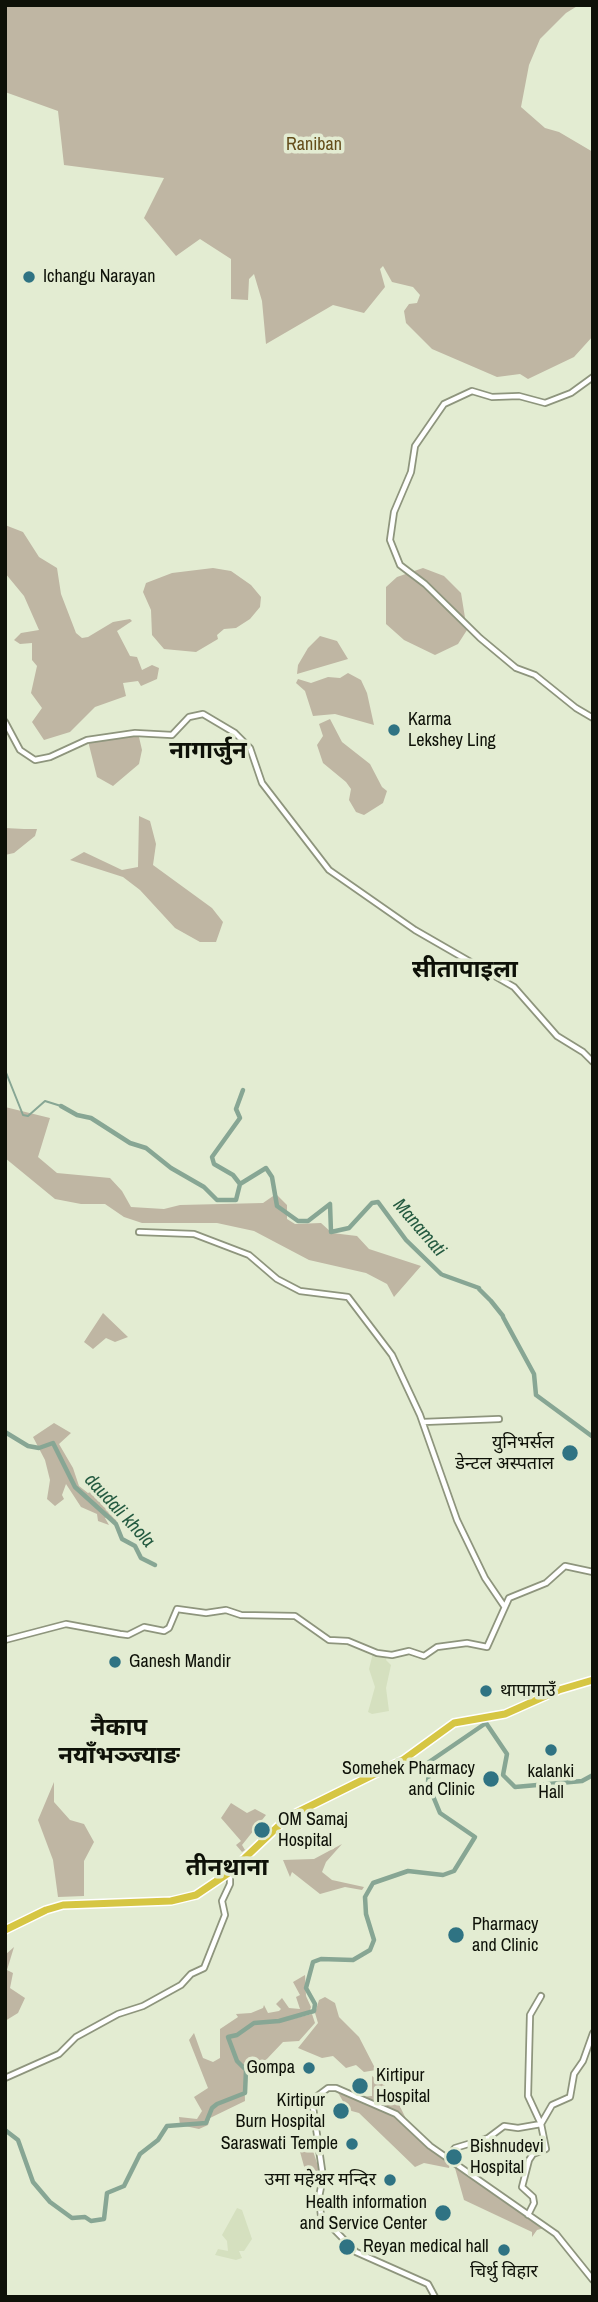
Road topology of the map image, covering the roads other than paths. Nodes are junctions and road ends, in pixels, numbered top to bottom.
1 (593, 377) edge
2 (593, 718) edge
3 (5, 722) edge
4 (593, 1062) edge
5 (139, 1232) dead end
6 (499, 1419) dead end
7 (423, 1422) junction
8 (593, 1572) edge
9 (504, 1606) junction
10 (5, 1640) edge
11 (593, 1678) edge
12 (230, 1872) junction
13 (5, 1930) edge
14 (541, 1996) dead end
15 (593, 2032) edge
16 (5, 2078) edge
17 (541, 2124) junction
18 (447, 2158) junction
19 (528, 2215) junction
20 (593, 2280) edge
21 (435, 2297) edge

1 - 2 street
3 - 4 street
5 - 7 street
6 - 7 street
7 - 9 street
8 - 9 street
9 - 10 street
11 - 12 highway
12 - 13 highway
12 - 16 street
14 - 17 street
15 - 17 street
17 - 18 street
17 - 19 street
18 - 19 street
18 - 21 street
19 - 20 street

